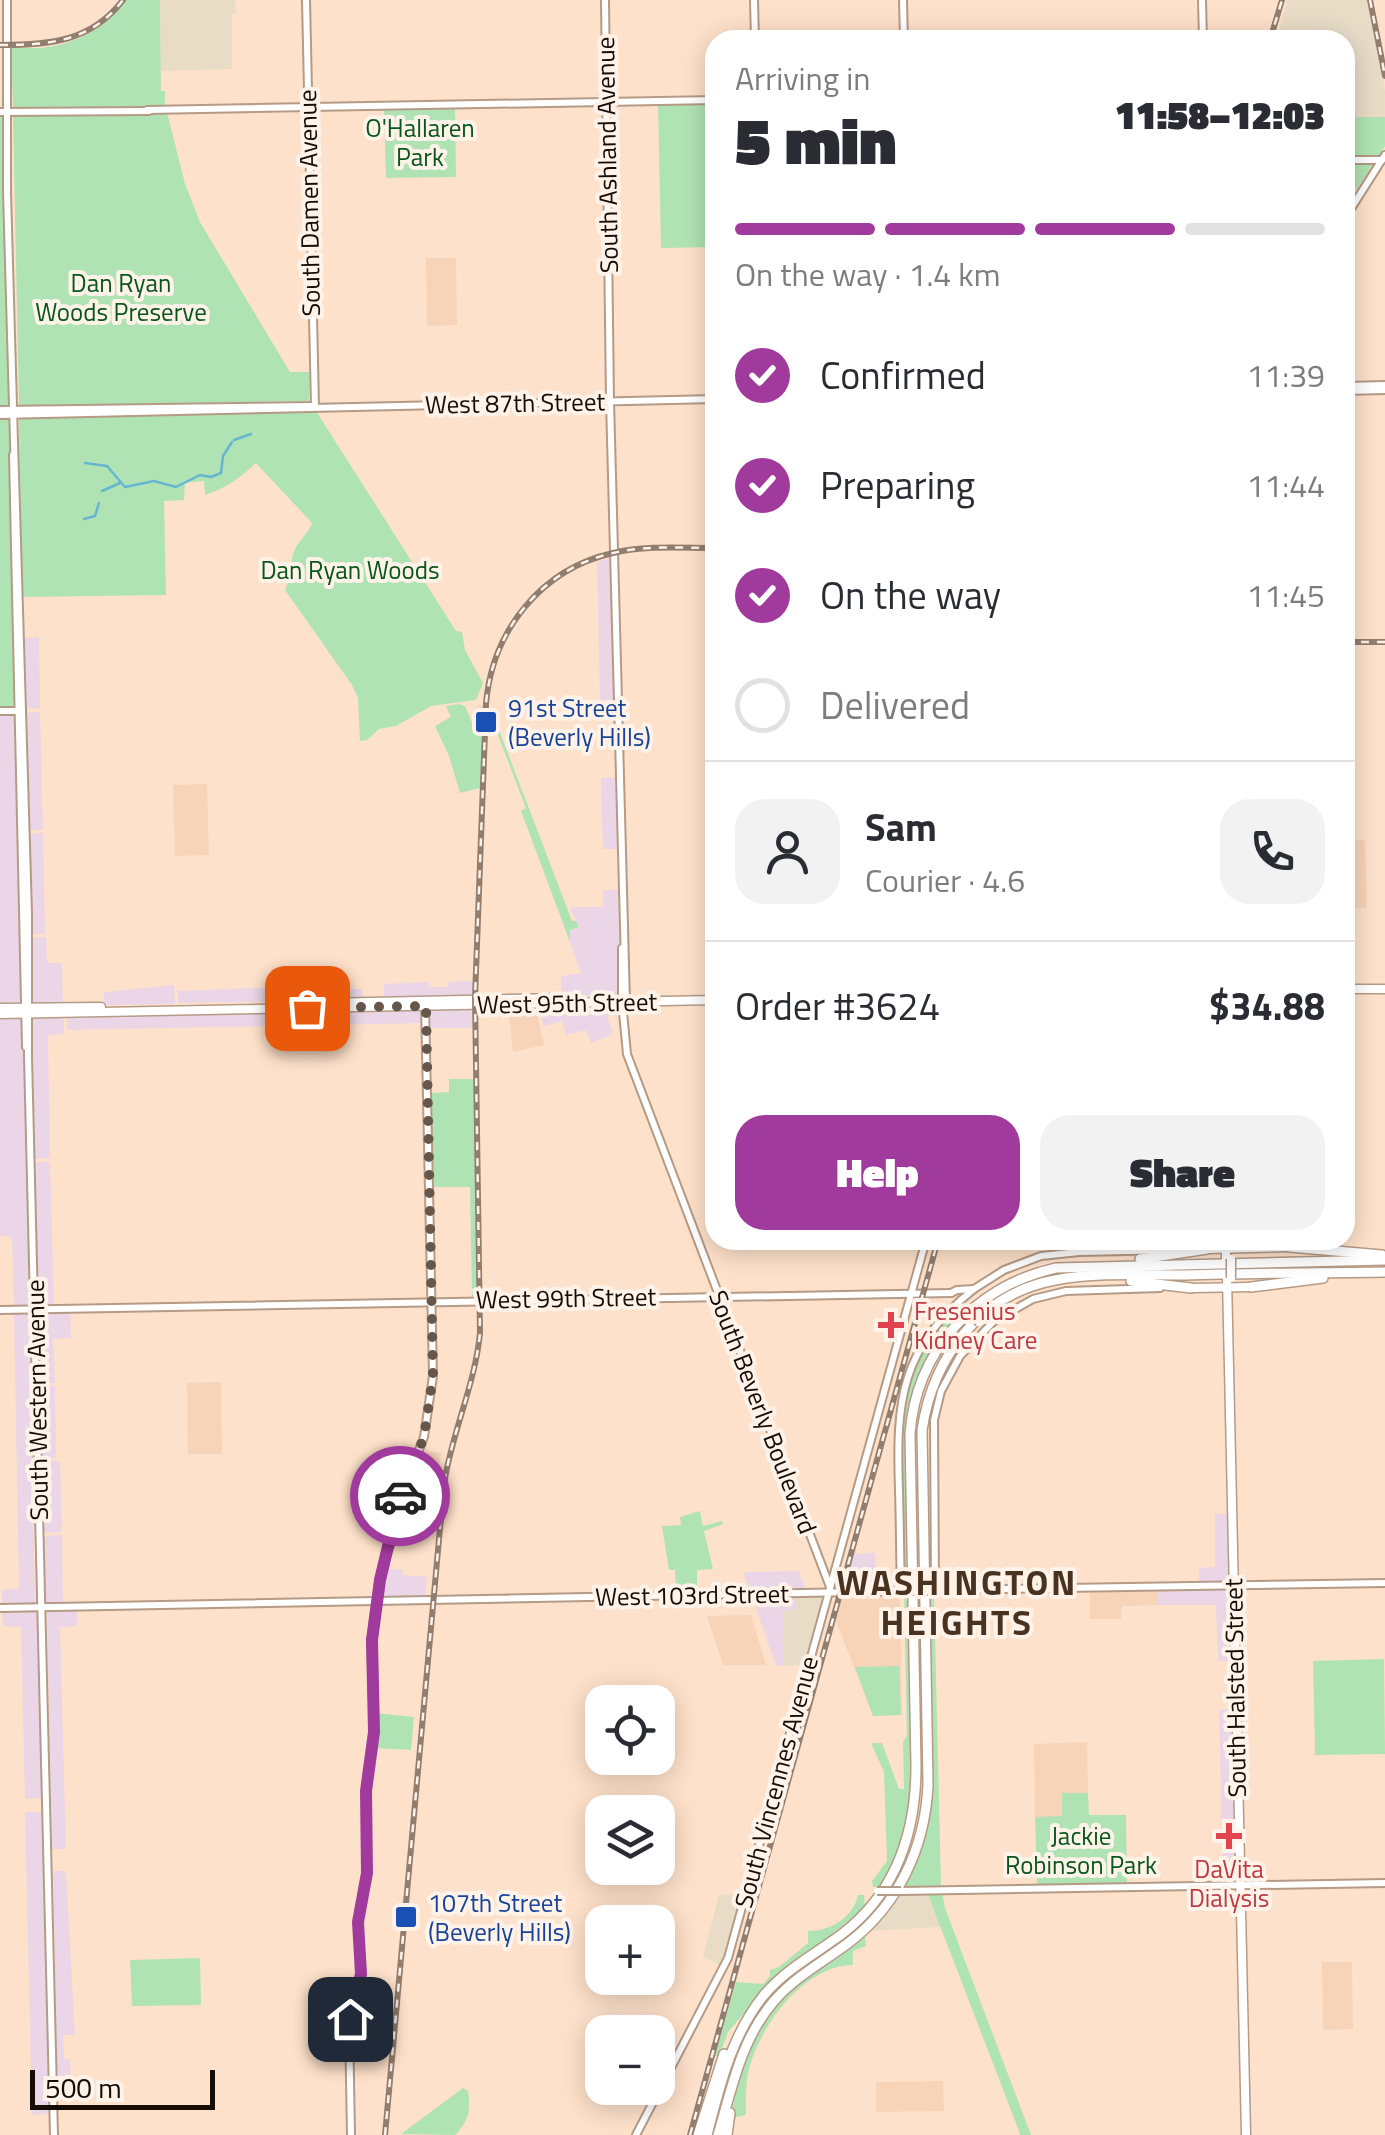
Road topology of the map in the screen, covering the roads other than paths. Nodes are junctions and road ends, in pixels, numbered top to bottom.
1 (7, 0) edge
2 (306, 0) edge
3 (604, 0) edge
4 (754, 0) edge
5 (904, 0) edge
6 (1202, 0) edge
7 (755, 30) edge
8 (904, 30) edge
9 (1203, 30) edge
10 (705, 100) edge
11 (607, 102) junction
12 (308, 107) junction
13 (4, 112) edge
14 (1355, 158) edge
15 (1383, 158) edge
16 (1355, 202) edge
17 (1355, 388) edge
18 (1385, 388) edge
19 (705, 399) edge
20 (612, 401) junction
21 (315, 406) junction
22 (0, 412) edge
23 (14, 412) junction
24 (0, 711) edge
25 (20, 711) junction
26 (19, 762) junction
27 (25, 786) junction
28 (1385, 986) edge
29 (1355, 987) edge
30 (705, 998) edge
31 (624, 1001) junction
32 (426, 1003) junction
33 (0, 1011) edge
34 (27, 1011) junction
35 (923, 1250) edge
36 (1207, 1250) joint
37 (1228, 1250) edge
38 (1309, 1250) edge
39 (1385, 1258) edge
40 (1056, 1268) junction
41 (1385, 1273) edge
42 (1099, 1276) junction
43 (1229, 1282) junction
44 (1251, 1286) joint
45 (1192, 1288) junction
46 (974, 1290) junction
47 (912, 1292) junction
48 (952, 1292) junction
49 (718, 1296) junction
50 (432, 1301) junction
51 (962, 1304) junction
52 (0, 1310) edge
53 (35, 1310) junction
54 (982, 1326) junction
55 (1385, 1583) edge
56 (1235, 1586) junction
57 (830, 1590) junction
58 (932, 1590) junction
59 (905, 1591) junction
60 (378, 1601) junction
61 (0, 1608) edge
62 (42, 1608) junction
63 (1385, 1883) edge
64 (1242, 1885) junction
65 (877, 1891) dead end
66 (760, 2020) junction
67 (745, 2023) junction
68 (54, 2133) edge
69 (351, 2135) edge
70 (636, 2135) edge
71 (698, 2135) edge
72 (706, 2135) edge
73 (718, 2135) edge
74 (727, 2135) edge
75 (1248, 2135) edge

1 - 13 main road, South Western Avenue
2 - 12 main road, South Damen Avenue
3 - 11 main road, South Ashland Avenue
4 - 7 main road
5 - 8 main road
6 - 9 main road
10 - 11 main road
11 - 12 main road
11 - 20 main road, South Ashland Avenue
12 - 13 main road
12 - 21 main road, South Damen Avenue
13 - 23 main road, South Western Avenue
14 - 15 main road
15 - 16 main road
17 - 18 main road
19 - 20 main road, West 87th Street
20 - 21 main road, West 87th Street
20 - 31 main road, South Ashland Avenue
21 - 23 main road, West 87th Street
22 - 23 main road, West 87th Street
23 - 25 main road, South Western Avenue
24 - 25 main road
25 - 26 main road, South Western Avenue
25 - 27 main road, South Western Avenue
26 - 27 main road
26 - 34 main road, South Western Avenue
27 - 34 main road, South Western Avenue
28 - 29 main road
30 - 31 main road, West 95th Street
31 - 32 main road, West 95th Street
31 - 49 main road, South Beverly Boulevard
32 - 34 main road, West 95th Street
32 - 50 main road
33 - 34 main road, West 95th Street
34 - 53 main road, South Western Avenue
35 - 47 main road, South Vincennes Avenue
36 - 40 highway
36 - 46 main road
37 - 43 main road, South Halsted Street, bridge
38 - 39 highway
39 - 40 highway
40 - 67 highway
41 - 42 highway
41 - 44 highway
42 - 45 highway
42 - 66 highway
43 - 44 main road
43 - 45 main road
43 - 56 main road, South Halsted Street
45 - 54 main road
46 - 48 main road, West 99th Street
46 - 51 main road
47 - 48 main road, West 99th Street
47 - 49 main road, West 99th Street
47 - 57 main road, South Vincennes Avenue
48 - 51 main road
49 - 50 main road, West 99th Street
49 - 57 main road, South Beverly Boulevard
50 - 53 main road, West 99th Street
50 - 60 main road
51 - 54 main road, bridge
51 - 59 main road
52 - 53 main road, West 99th Street
53 - 62 main road, South Western Avenue
54 - 58 main road
55 - 56 main road, West 103rd Street
56 - 58 main road, West 103rd Street
56 - 64 main road, South Halsted Street
57 - 59 main road, West 103rd Street
57 - 60 main road, West 103rd Street
57 - 70 main road, South Vincennes Avenue
58 - 59 main road, West 103rd Street, bridge
60 - 62 main road, West 103rd Street
60 - 69 main road
61 - 62 main road, West 103rd Street
62 - 68 main road, South Western Avenue
63 - 64 main road
64 - 65 main road, bridge
64 - 75 main road, South Halsted Street
66 - 73 highway
66 - 74 highway
67 - 71 highway
67 - 72 highway

